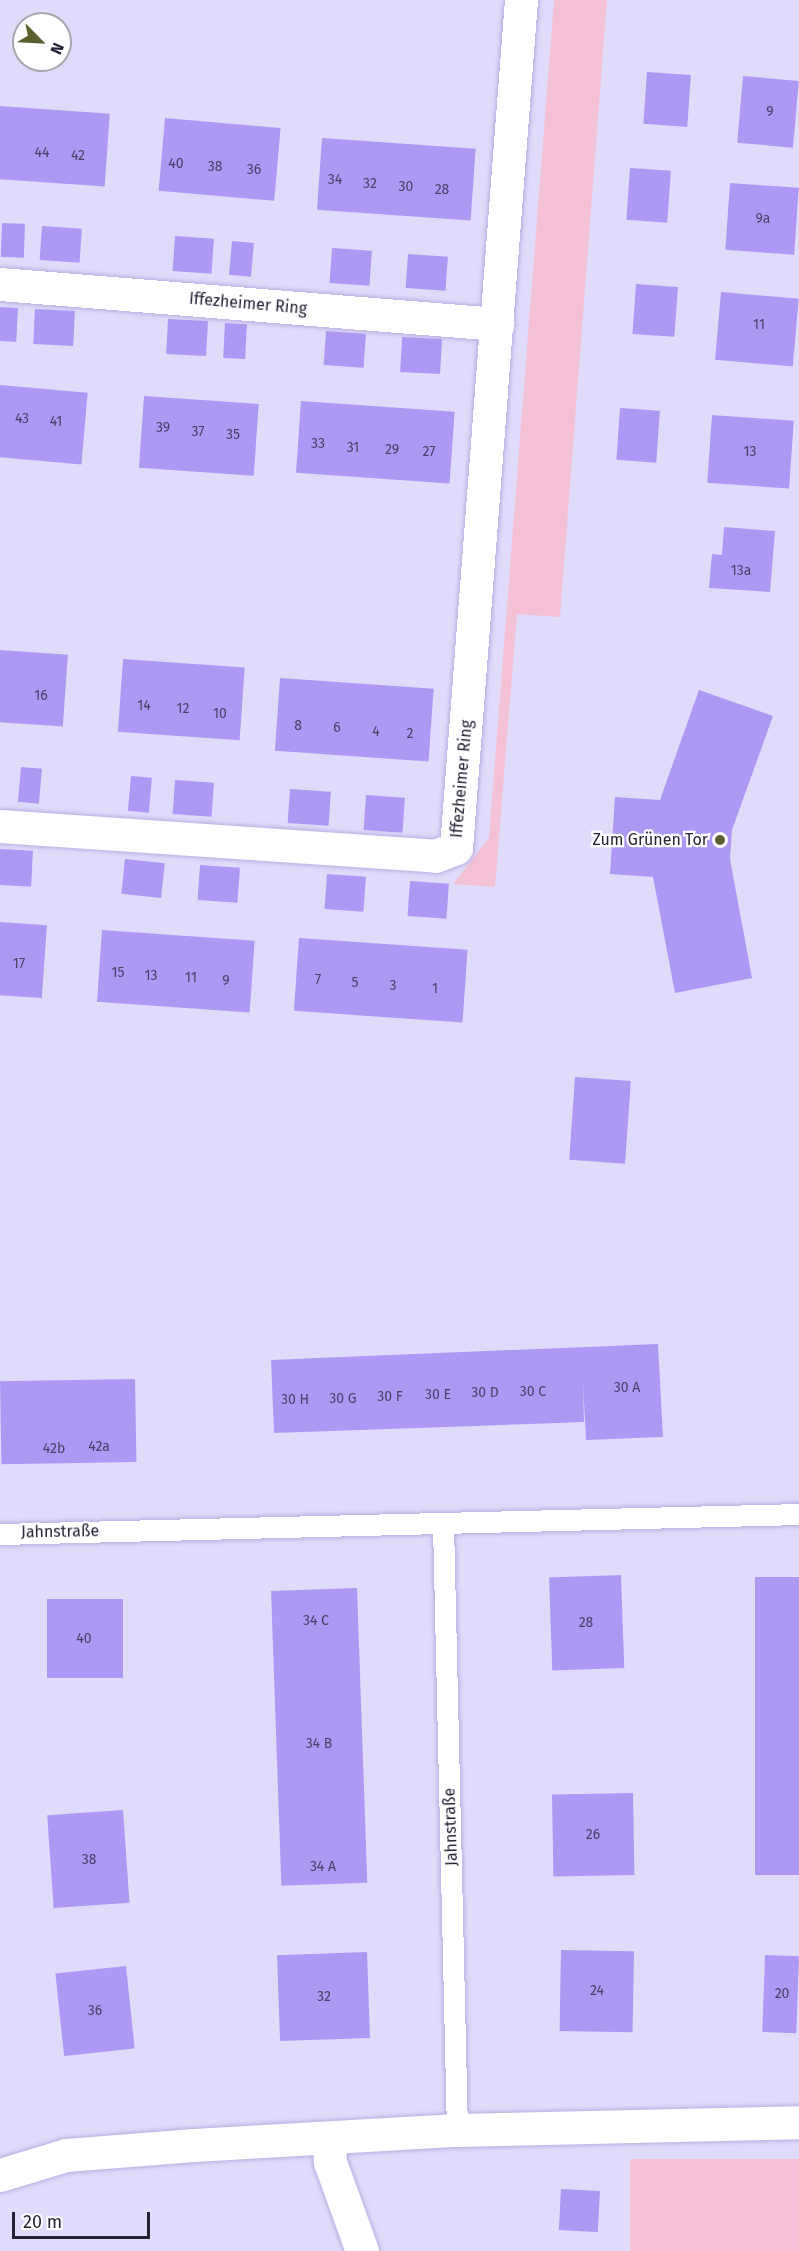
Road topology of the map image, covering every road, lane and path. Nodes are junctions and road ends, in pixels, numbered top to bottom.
1 (521, 0) edge
2 (0, 284) edge
3 (497, 324) junction
4 (0, 826) edge
5 (799, 1514) edge
6 (443, 1524) junction
7 (0, 1534) edge
8 (799, 2122) edge
9 (457, 2130) junction
10 (329, 2138) junction
11 (0, 2175) edge
12 (362, 2251) edge

1 - 3 street, Iffezheimer Ring
2 - 3 street, Iffezheimer Ring
3 - 4 street, Iffezheimer Ring
5 - 6 lane, Jahnstraße
6 - 7 lane, Jahnstraße
6 - 9 lane, Jahnstraße
8 - 9 street
9 - 10 street
10 - 11 street
10 - 12 street

